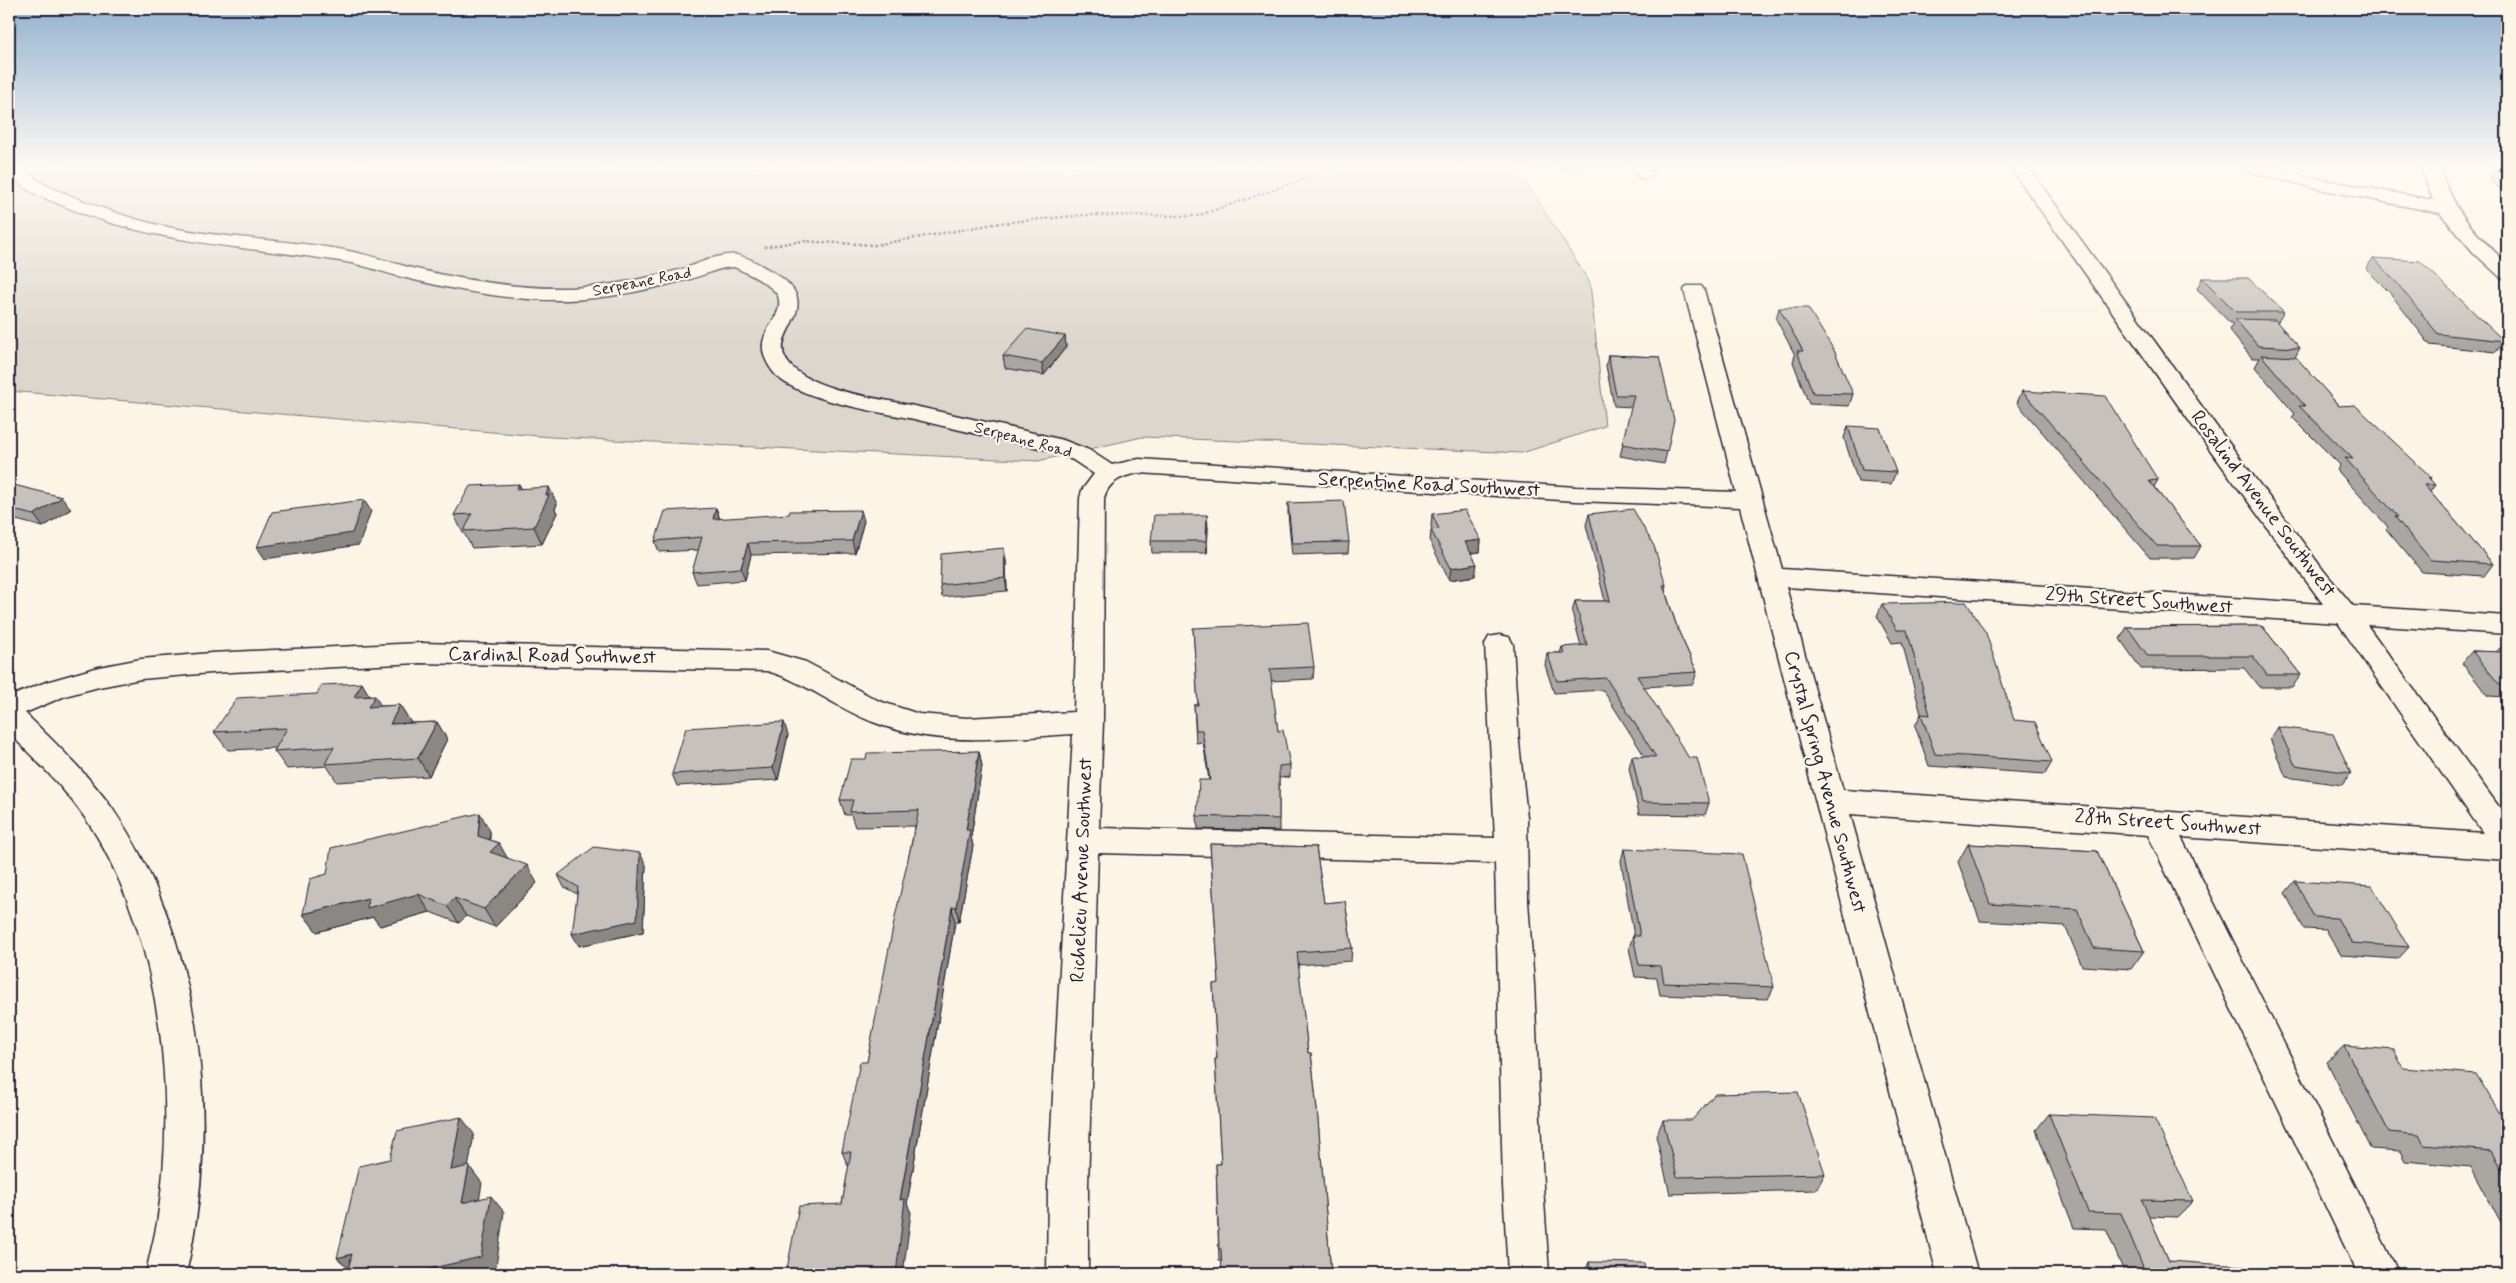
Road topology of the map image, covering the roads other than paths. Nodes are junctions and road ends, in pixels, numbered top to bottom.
1 (138, 227) edge
2 (2062, 227) edge
3 (2458, 227) edge
4 (2507, 273) edge
5 (1694, 290) dead end
6 (1110, 474) junction
7 (1750, 500) junction
8 (1770, 577) junction
9 (2346, 615) junction
10 (2507, 625) edge
11 (1499, 644) dead end
12 (9, 708) edge
13 (9, 715) edge
14 (1088, 722) junction
15 (1830, 801) junction
16 (2158, 823) junction
17 (1083, 840) junction
18 (2507, 842) edge
19 (2507, 847) edge
20 (1511, 851) junction
21 (166, 1274) edge
22 (1067, 1274) edge
23 (1529, 1274) edge
24 (1957, 1274) edge
25 (2379, 1274) edge

1 - 6 street, Serpeane Road
2 - 9 street, Rosalind Avenue Southwest
3 - 4 street
5 - 7 street, Crystal Spring Avenue Southwest
6 - 7 street, Serpentine Road Southwest
6 - 14 street, Richelieu Avenue Southwest
7 - 8 street, Crystal Spring Avenue Southwest
8 - 9 street, 29th Street Southwest
8 - 15 street, Crystal Spring Avenue Southwest
9 - 10 street, 29th Street Southwest
9 - 18 street, Rosalind Avenue Southwest
11 - 20 street
12 - 14 street, Cardinal Road Southwest
13 - 21 street
14 - 17 street, Richelieu Avenue Southwest
15 - 16 street, 28th Street Southwest
15 - 24 street, Crystal Spring Avenue Southwest
16 - 19 street, 28th Street Southwest
16 - 25 street
17 - 20 street
17 - 22 street, Richelieu Avenue Southwest
20 - 23 street

